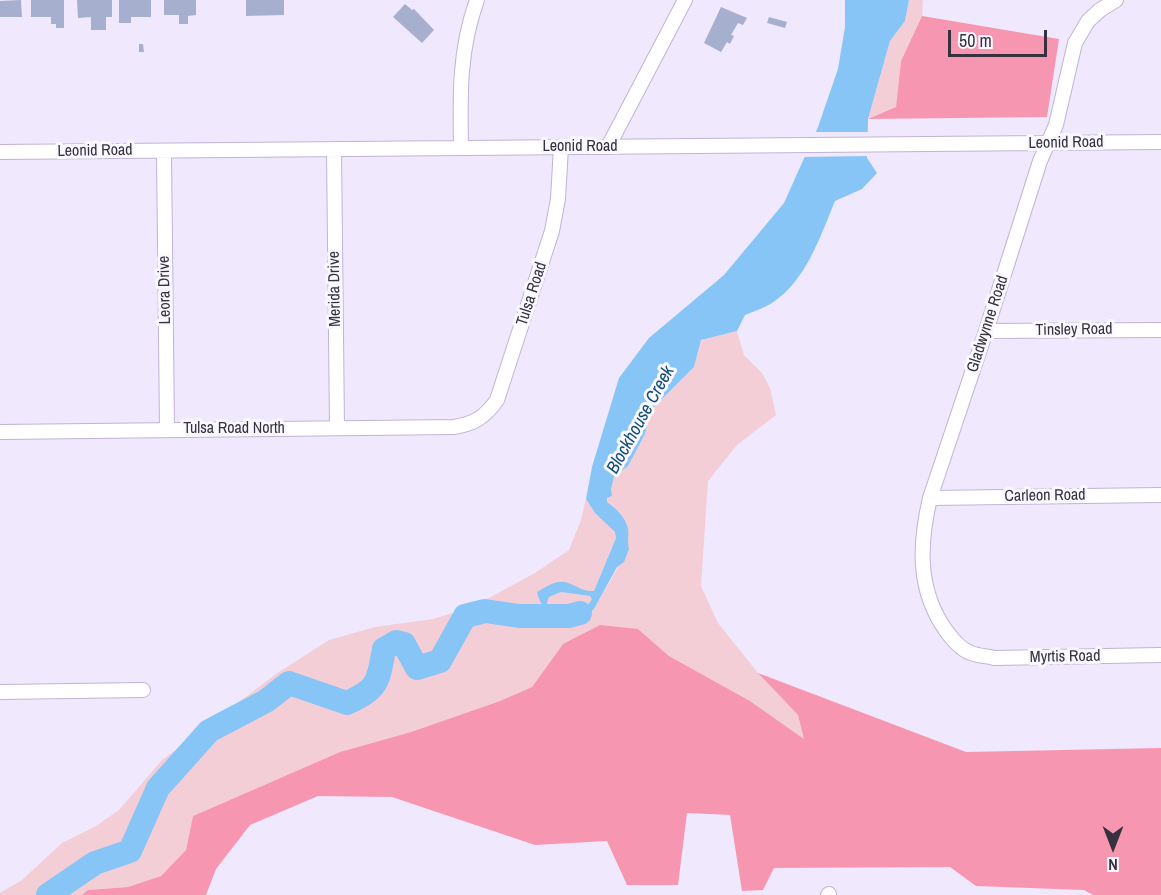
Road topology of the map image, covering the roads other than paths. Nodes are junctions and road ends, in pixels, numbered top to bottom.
1 (477, 0) edge
2 (685, 0) edge
3 (1116, 0) edge
4 (1161, 142) edge
5 (1048, 143) junction
6 (561, 147) junction
7 (608, 147) junction
8 (461, 148) junction
9 (334, 149) junction
10 (165, 151) junction
11 (0, 152) edge
12 (1161, 330) edge
13 (986, 331) junction
14 (469, 425) joint
15 (337, 428) junction
16 (167, 430) junction
17 (0, 432) edge
18 (1161, 495) edge
19 (930, 498) junction
20 (970, 653) joint
21 (1161, 655) edge
22 (143, 690) dead end
23 (0, 692) edge

1 - 8 street
2 - 7 street
3 - 5 street, Gladwynne Road
4 - 5 street, Leonid Road
5 - 7 street, Leonid Road
5 - 13 street, Gladwynne Road
6 - 7 street, Leonid Road
6 - 8 street, Leonid Road
6 - 14 street, Tulsa Road
8 - 9 street, Leonid Road
9 - 10 street, Leonid Road
9 - 15 street, Merida Drive
10 - 11 street, Leonid Road
10 - 16 street, Leora Drive
12 - 13 street, Tinsley Road
13 - 19 street, Gladwynne Road
14 - 15 street, Tulsa Road North
15 - 16 street, Tulsa Road North
16 - 17 street, Tulsa Road North
18 - 19 street, Carleon Road
19 - 20 street, Gladwynne Road
20 - 21 street, Myrtis Road
22 - 23 street

